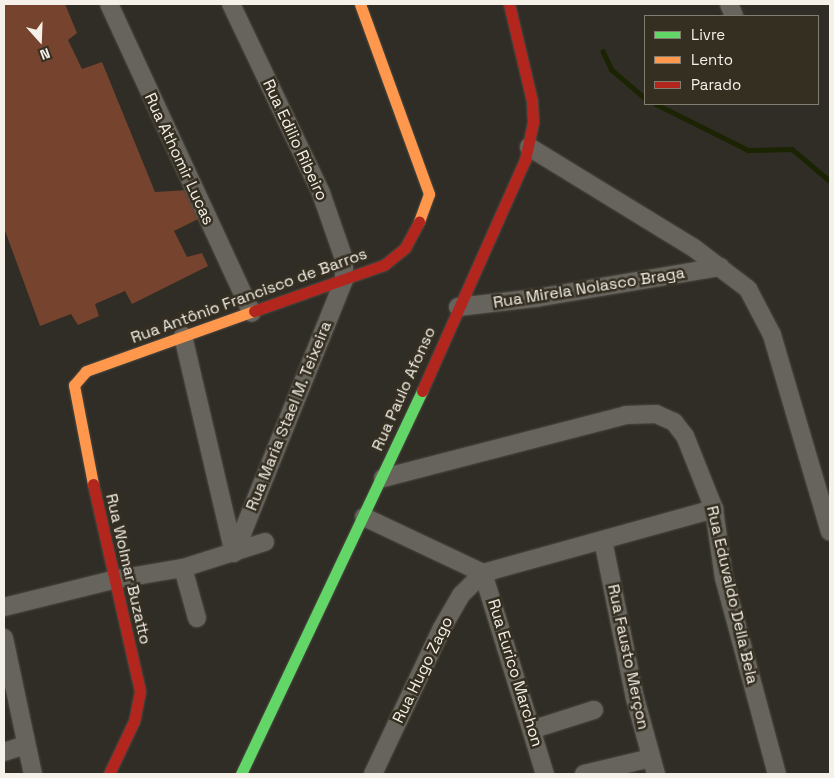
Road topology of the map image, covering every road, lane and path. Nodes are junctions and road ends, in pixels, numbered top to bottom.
1 (109, 4) edge
2 (231, 4) edge
3 (360, 4) edge
4 (509, 4) edge
5 (529, 147) junction
6 (720, 267) junction
7 (344, 280) junction
8 (458, 307) junction
9 (252, 313) junction
10 (183, 336) junction
11 (86, 371) joint
12 (383, 478) junction
13 (714, 509) junction
14 (364, 517) junction
15 (830, 532) edge
16 (603, 540) junction
17 (265, 542) dead end
18 (234, 553) junction
19 (183, 568) junction
20 (483, 573) junction
21 (112, 580) junction
22 (9, 605) edge
23 (197, 618) dead end
24 (4, 638) edge
25 (594, 710) dead end
26 (534, 729) junction
27 (26, 745) junction
28 (4, 752) edge
29 (654, 766) edge
30 (33, 774) edge
31 (109, 774) edge
32 (241, 774) edge
33 (373, 774) edge
34 (545, 774) edge
35 (584, 774) edge
36 (777, 774) edge

1 - 9 street, Rua Athomir Lucas
2 - 7 street, Rua Edilio Ribeiro
3 - 7 street, Rua Antônio Francisco de Barros
4 - 5 street, Rua Paulo Afonso
5 - 6 street
5 - 8 street, Rua Paulo Afonso
6 - 8 street, Rua Mirela Nolasco Braga
6 - 15 street
7 - 9 street, Rua Antônio Francisco de Barros
7 - 18 street, Rua Maria Stael M. Teixeira
8 - 12 street, Rua Paulo Afonso
9 - 10 street, Rua Antônio Francisco de Barros
10 - 11 street, Rua Antônio Francisco de Barros
10 - 18 street
11 - 21 street, Rua Wolmar Buzatto
12 - 13 street, Rua Eduvaldo Della Bela
12 - 14 street, Rua Paulo Afonso
13 - 16 street
13 - 36 street, Rua Eduvaldo Della Bela
14 - 20 street
14 - 32 street, Rua Paulo Afonso
16 - 20 street
16 - 29 street, Rua Fausto Merçon
17 - 18 street
18 - 19 street
19 - 21 street
19 - 23 street
20 - 26 street, Rua Eurico Marchon
20 - 33 street, Rua Hugo Zago
21 - 22 street
21 - 31 street, Rua Wolmar Buzatto
24 - 27 street
25 - 26 street
26 - 34 street, Rua Eurico Marchon
27 - 28 street
27 - 30 street
29 - 35 street

